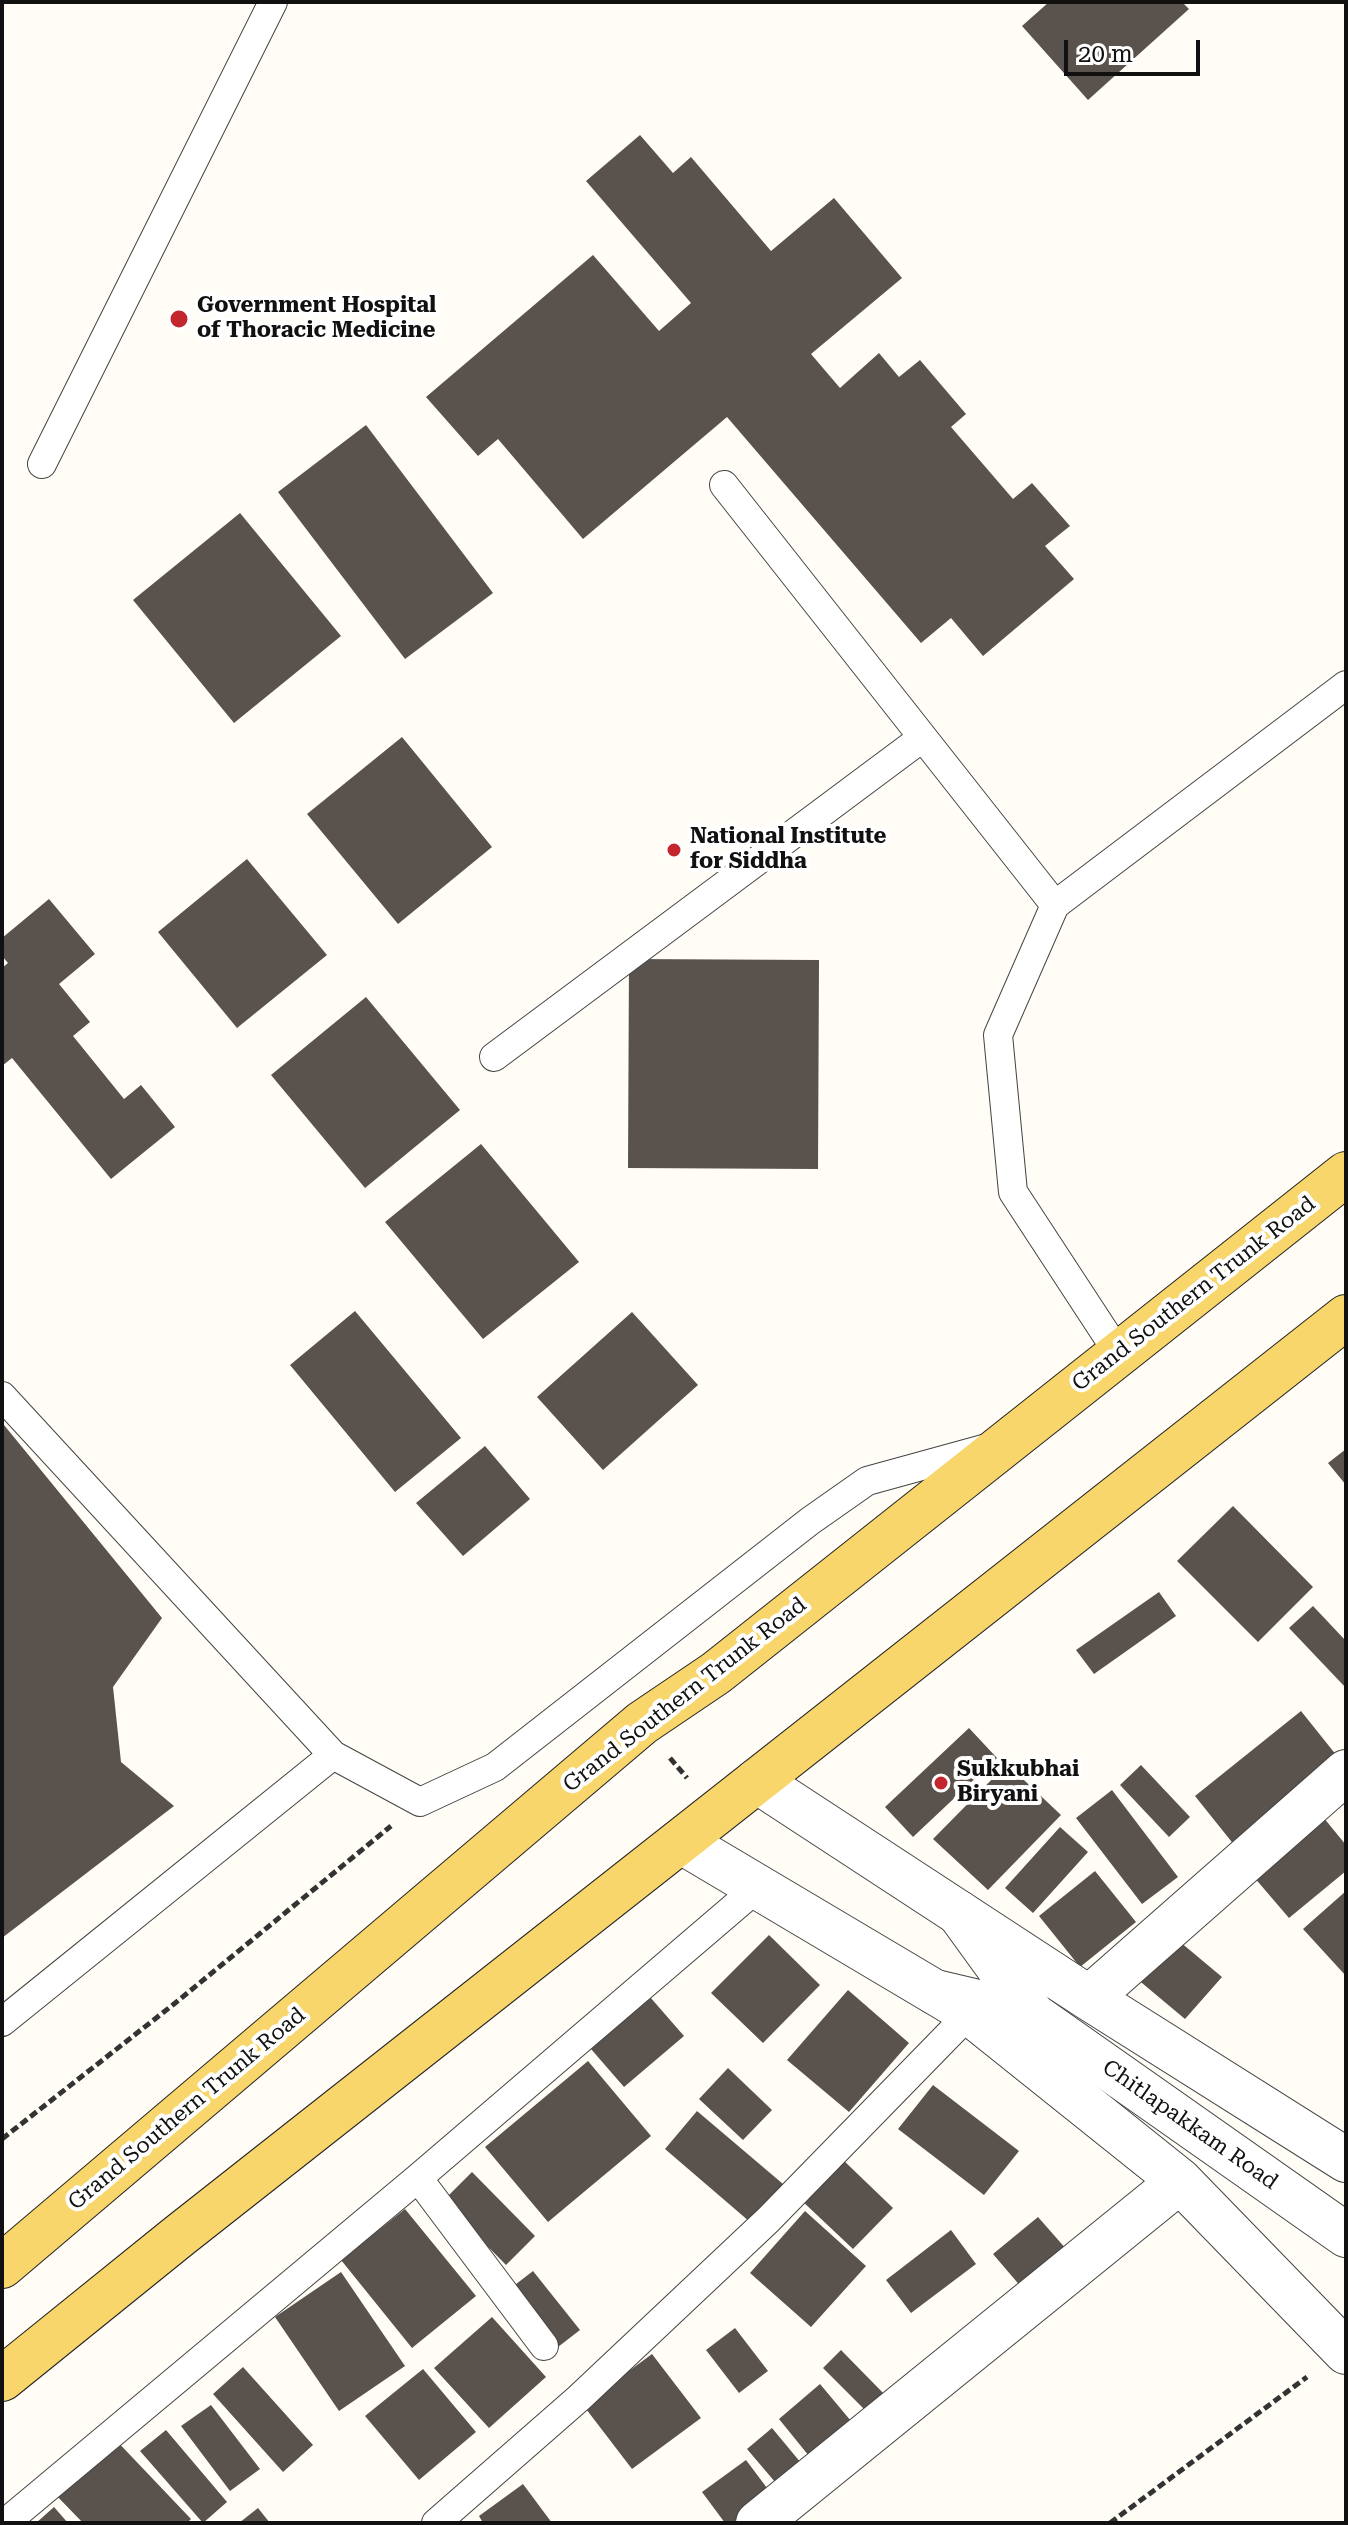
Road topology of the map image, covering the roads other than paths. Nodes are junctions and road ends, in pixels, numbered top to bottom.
1 (273, 2) edge
2 (42, 464) dead end
3 (724, 485) dead end
4 (1346, 685) edge
5 (922, 738) junction
6 (1055, 905) junction
7 (494, 1057) dead end
8 (1346, 1174) edge
9 (1346, 1317) edge
10 (1119, 1354) junction
11 (2, 1396) edge
12 (1004, 1443) junction
13 (333, 1755) junction
14 (1346, 1772) edge
15 (757, 1781) junction
16 (682, 1842) junction
17 (758, 1887) junction
18 (959, 1913) junction
19 (1089, 1998) junction
20 (952, 2003) junction
21 (1033, 2015) junction
22 (2, 2022) edge
23 (1346, 2160) edge
24 (418, 2178) junction
25 (1180, 2181) junction
26 (1346, 2235) edge
27 (2, 2266) edge
28 (544, 2346) dead end
29 (1345, 2351) edge
30 (2, 2379) edge
31 (5, 2523) edge
32 (436, 2523) edge
33 (758, 2523) edge

1 - 2 lane
3 - 5 lane
4 - 6 lane
5 - 6 lane
5 - 7 lane
6 - 10 lane
8 - 10 main road, Grand Southern Trunk Road
9 - 15 main road
10 - 12 main road, Grand Southern Trunk Road
11 - 13 lane
12 - 13 lane
12 - 27 main road, Grand Southern Trunk Road
13 - 22 lane
14 - 19 street
15 - 16 main road
15 - 18 street
16 - 17 street
16 - 30 main road
17 - 20 street
17 - 24 lane
18 - 19 street
18 - 21 street
19 - 23 street
20 - 21 street
20 - 25 street
20 - 32 lane
21 - 26 street, Chitlapakkam Road
24 - 28 lane
24 - 31 lane
25 - 29 street
25 - 33 street

